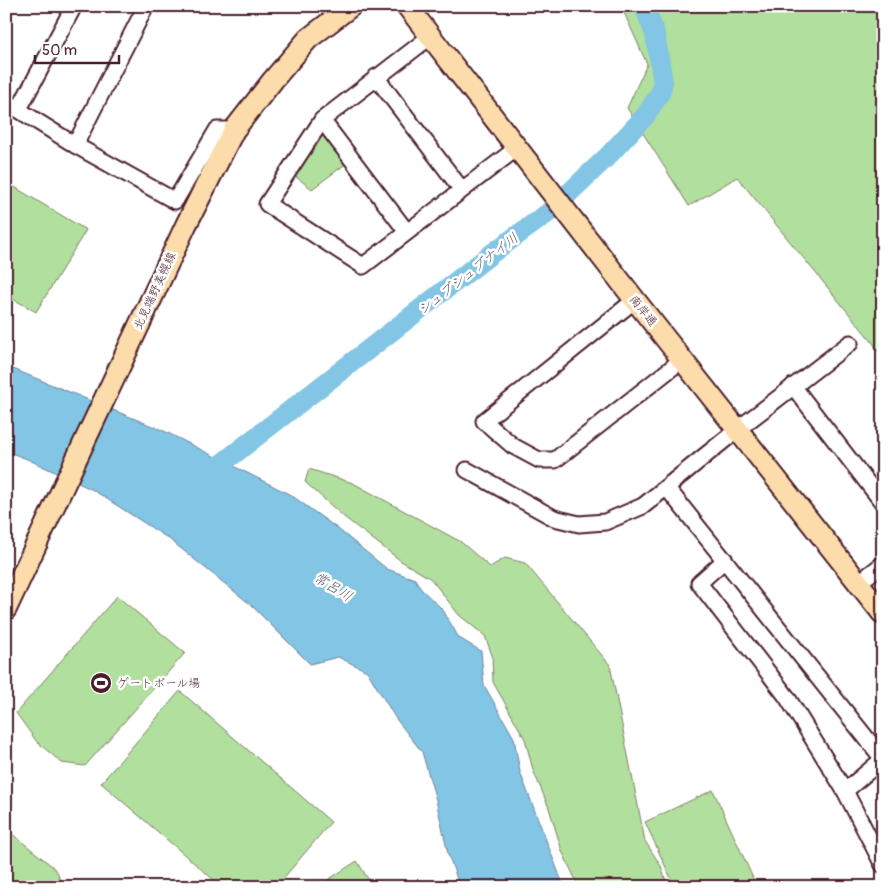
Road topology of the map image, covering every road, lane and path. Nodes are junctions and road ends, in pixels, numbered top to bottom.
1 (74, 6) edge
2 (146, 6) edge
3 (351, 6) edge
4 (407, 6) edge
5 (431, 36) junction
6 (376, 77) junction
7 (12, 105) edge
8 (322, 120) junction
9 (234, 130) junction
10 (75, 145) junction
11 (516, 148) junction
12 (462, 190) junction
13 (407, 232) junction
14 (635, 300) junction
15 (850, 342) dead end
16 (683, 360) junction
17 (793, 386) junction
18 (738, 429) junction
19 (467, 470) dead end
20 (667, 488) junction
21 (883, 503) edge
22 (725, 560) junction
23 (883, 564) edge
24 (858, 582) junction
25 (6, 609) edge
26 (883, 614) edge
27 (844, 791) junction
28 (883, 865) edge

1 - 7 street
2 - 10 street
3 - 9 main road, 北見端野美幌線
4 - 5 main road, 南岸通
5 - 6 street
5 - 11 main road, 南岸通
6 - 8 street
6 - 12 street
7 - 10 street
8 - 13 street
8 - 13 street
9 - 10 street
9 - 25 main road, 北見端野美幌線
11 - 12 street
11 - 14 main road, 南岸通
12 - 13 street
14 - 16 main road, 南岸通
14 - 16 street
15 - 17 street
16 - 18 main road, 南岸通
17 - 18 street
17 - 21 street
18 - 20 street
18 - 24 main road, 南岸通
19 - 20 street
20 - 22 street
22 - 27 street
22 - 27 street
23 - 24 street
24 - 26 main road, 南岸通
27 - 28 street

